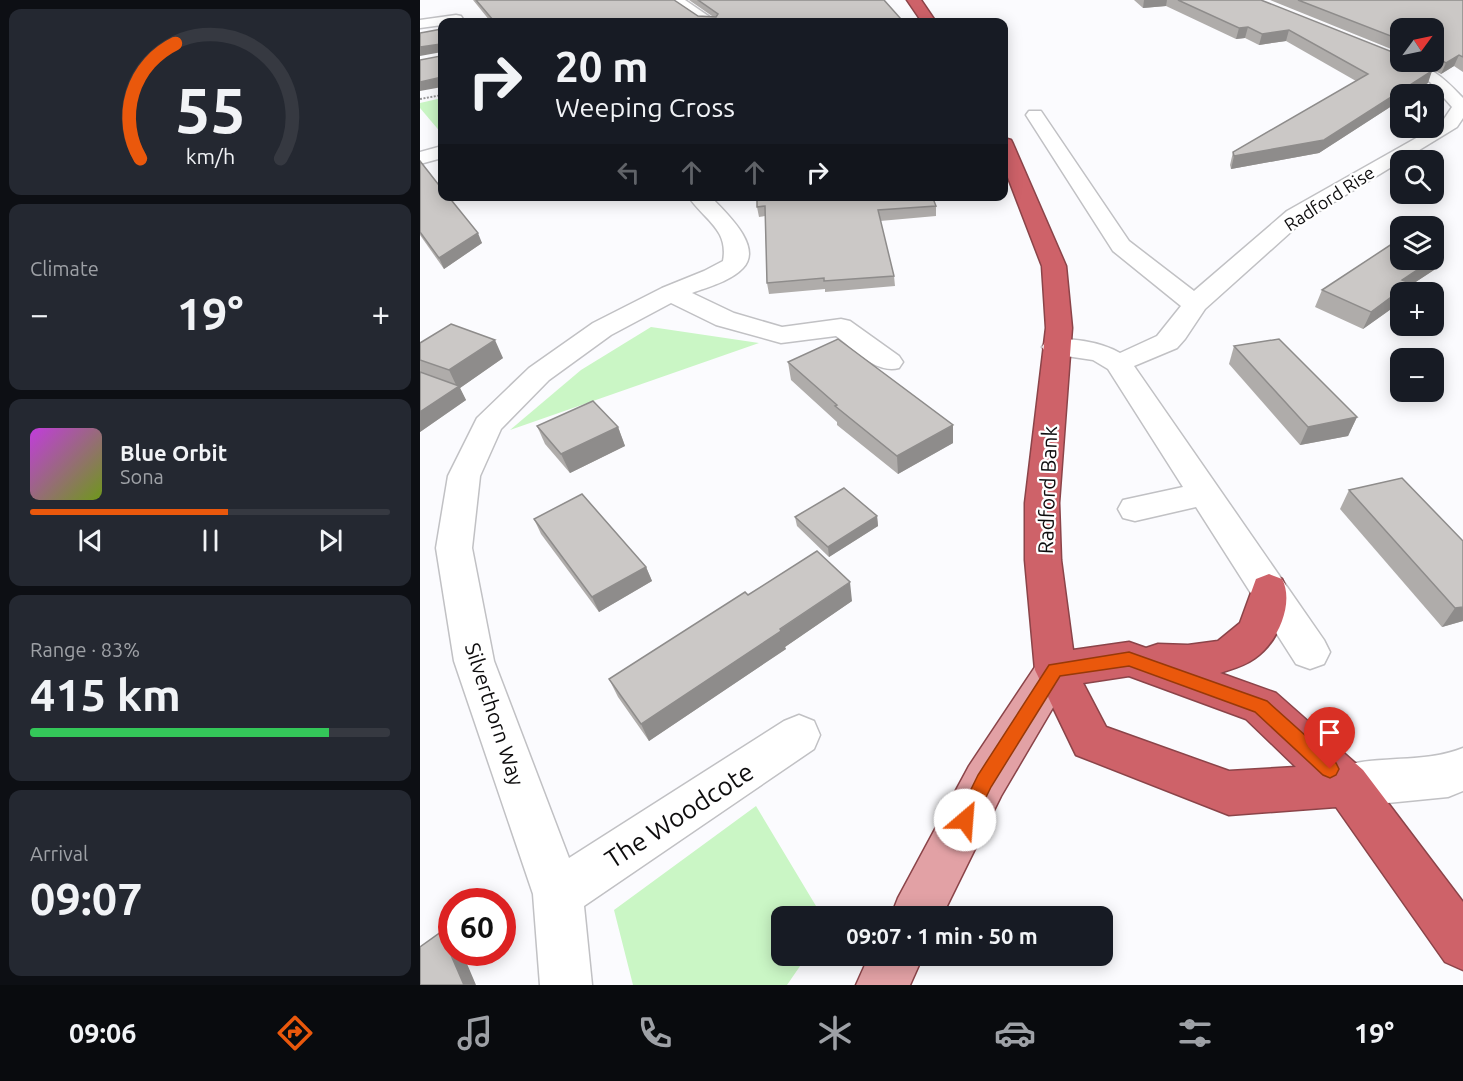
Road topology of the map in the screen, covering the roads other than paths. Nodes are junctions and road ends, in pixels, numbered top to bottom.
1 (700, 0) edge
2 (914, 0) edge
3 (679, 2) edge
4 (420, 10) edge
5 (705, 18) edge
6 (926, 18) edge
7 (424, 24) edge
8 (1423, 72) edge
9 (1035, 115) dead end
10 (438, 153) edge
11 (1008, 154) edge
12 (420, 158) edge
13 (703, 201) edge
14 (670, 293) junction
15 (1195, 304) junction
16 (1056, 347) junction
17 (889, 362) dead end
18 (1118, 363) junction
19 (1204, 494) junction
20 (1135, 509) dead end
21 (1269, 589) junction
22 (1311, 652) dead end
23 (1129, 659) junction
24 (1055, 670) junction
25 (799, 735) dead end
26 (1463, 769) edge
27 (1347, 785) junction
28 (558, 894) junction
29 (921, 906) edge
30 (1463, 944) edge
31 (892, 966) edge
32 (566, 985) edge
33 (882, 985) edge

1 - 3 street
2 - 6 highway
3 - 5 street
4 - 7 street
8 - 15 street, Radford Rise
9 - 15 street
10 - 12 street
11 - 16 highway, Radford Bank
13 - 14 street, Silverthorn Way
14 - 17 street
14 - 28 street, Silverthorn Way
15 - 18 street, Radford Rise
16 - 18 street
16 - 24 highway, Radford Bank
18 - 19 street
19 - 20 street
19 - 21 street
21 - 22 street
21 - 23 highway
23 - 24 highway
23 - 27 highway
24 - 27 highway
24 - 29 main road
25 - 28 street, The Woodcote
26 - 27 street
27 - 30 highway
28 - 32 street, Silverthorn Way
31 - 33 main road

